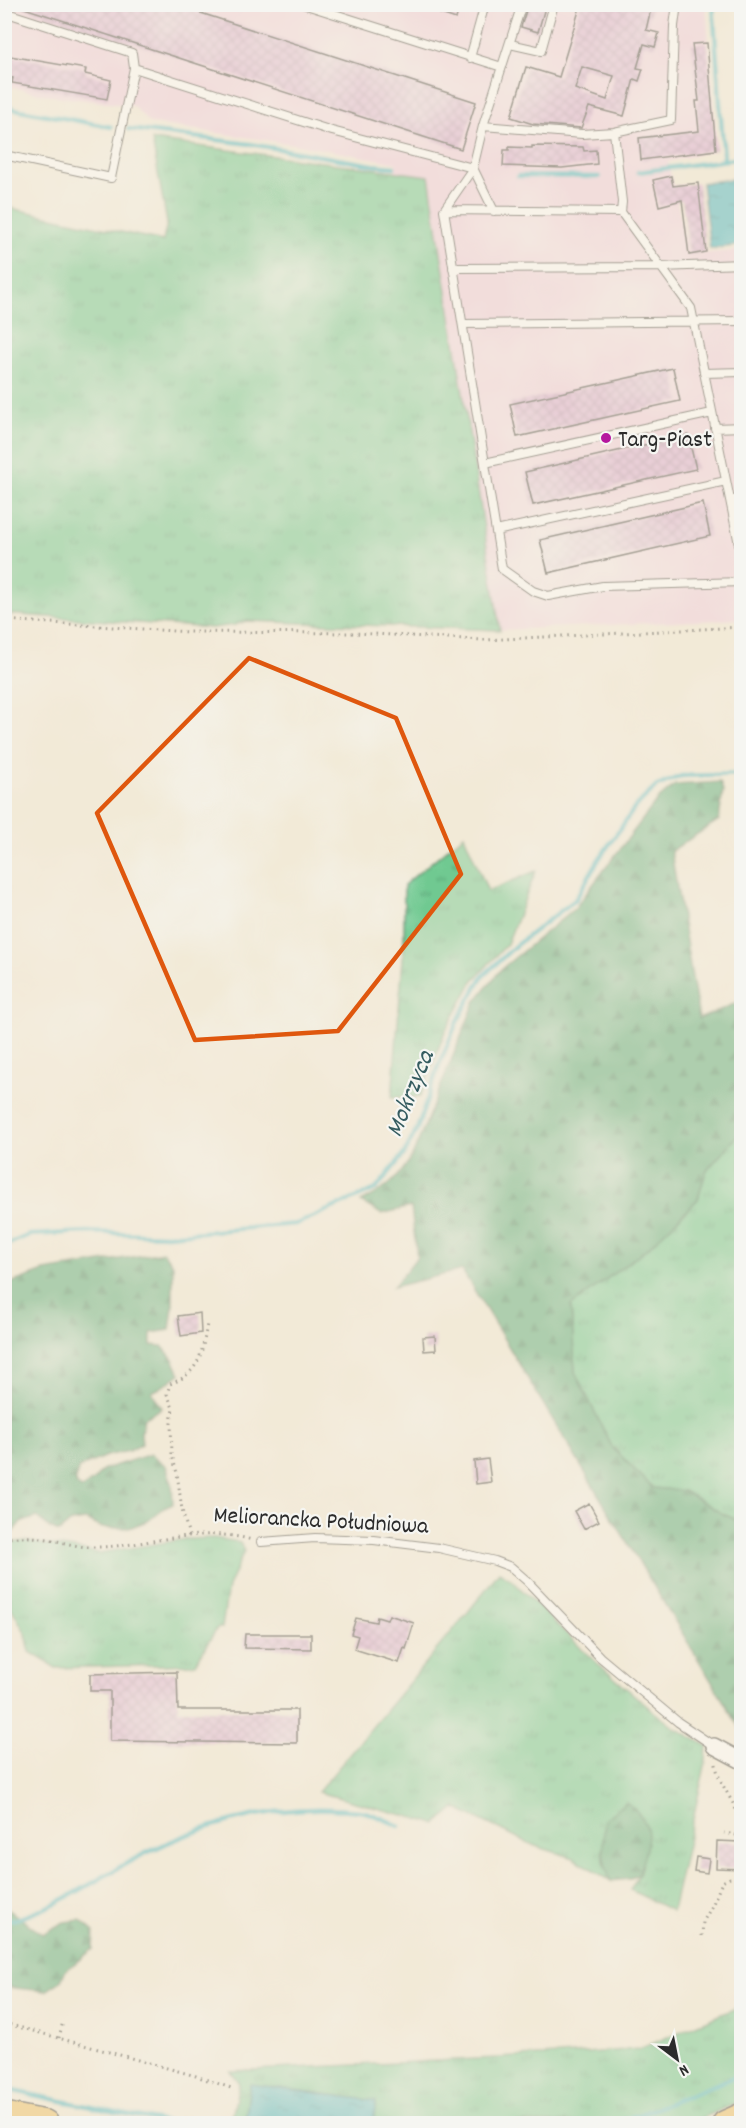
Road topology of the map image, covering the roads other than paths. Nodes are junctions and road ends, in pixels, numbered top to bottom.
1 (303, 4) edge
2 (485, 4) edge
3 (522, 4) edge
4 (554, 4) edge
5 (677, 4) edge
6 (4, 12) edge
7 (510, 44) junction
8 (470, 58) junction
9 (502, 67) junction
10 (134, 68) junction
11 (483, 126) junction
12 (614, 132) junction
13 (4, 155) edge
14 (473, 168) junction
15 (444, 210) junction
16 (494, 211) junction
17 (621, 212) junction
18 (741, 264) edge
19 (661, 267) junction
20 (453, 268) junction
21 (741, 321) edge
22 (694, 323) junction
23 (462, 324) junction
24 (741, 372) edge
25 (704, 373) junction
26 (712, 413) junction
27 (741, 427) edge
28 (715, 428) junction
29 (485, 463) junction
30 (726, 481) junction
31 (730, 500) junction
32 (741, 500) edge
33 (496, 531) junction
34 (739, 535) edge
35 (741, 559) edge
36 (741, 582) edge
37 (261, 1542) road end
38 (714, 1746) joint
39 (741, 1761) edge
40 (4, 2116) edge
41 (741, 2117) edge
42 (45, 2124) edge
43 (726, 2124) edge

1 - 8 lane
2 - 8 lane
3 - 7 lane
4 - 7 lane
5 - 12 lane
6 - 10 lane
7 - 9 lane
8 - 9 lane
9 - 11 lane
10 - 13 lane
10 - 14 lane
11 - 12 lane
11 - 14 lane
12 - 17 lane
14 - 15 lane
14 - 16 lane
15 - 16 lane
15 - 20 lane
16 - 17 lane
17 - 19 lane
18 - 19 lane
19 - 20 lane
19 - 22 lane
20 - 23 lane
21 - 22 lane
22 - 23 lane
22 - 25 lane
23 - 29 lane
24 - 25 lane
25 - 26 lane
26 - 28 lane
26 - 29 lane
27 - 28 lane
28 - 30 lane
29 - 33 lane
30 - 31 lane
30 - 33 lane
31 - 32 lane
31 - 34 lane
33 - 36 lane
34 - 35 lane
37 - 38 lane, Meliorancka Południowa
38 - 39 street, Meliorancka Południowa
40 - 42 highway
41 - 43 highway

